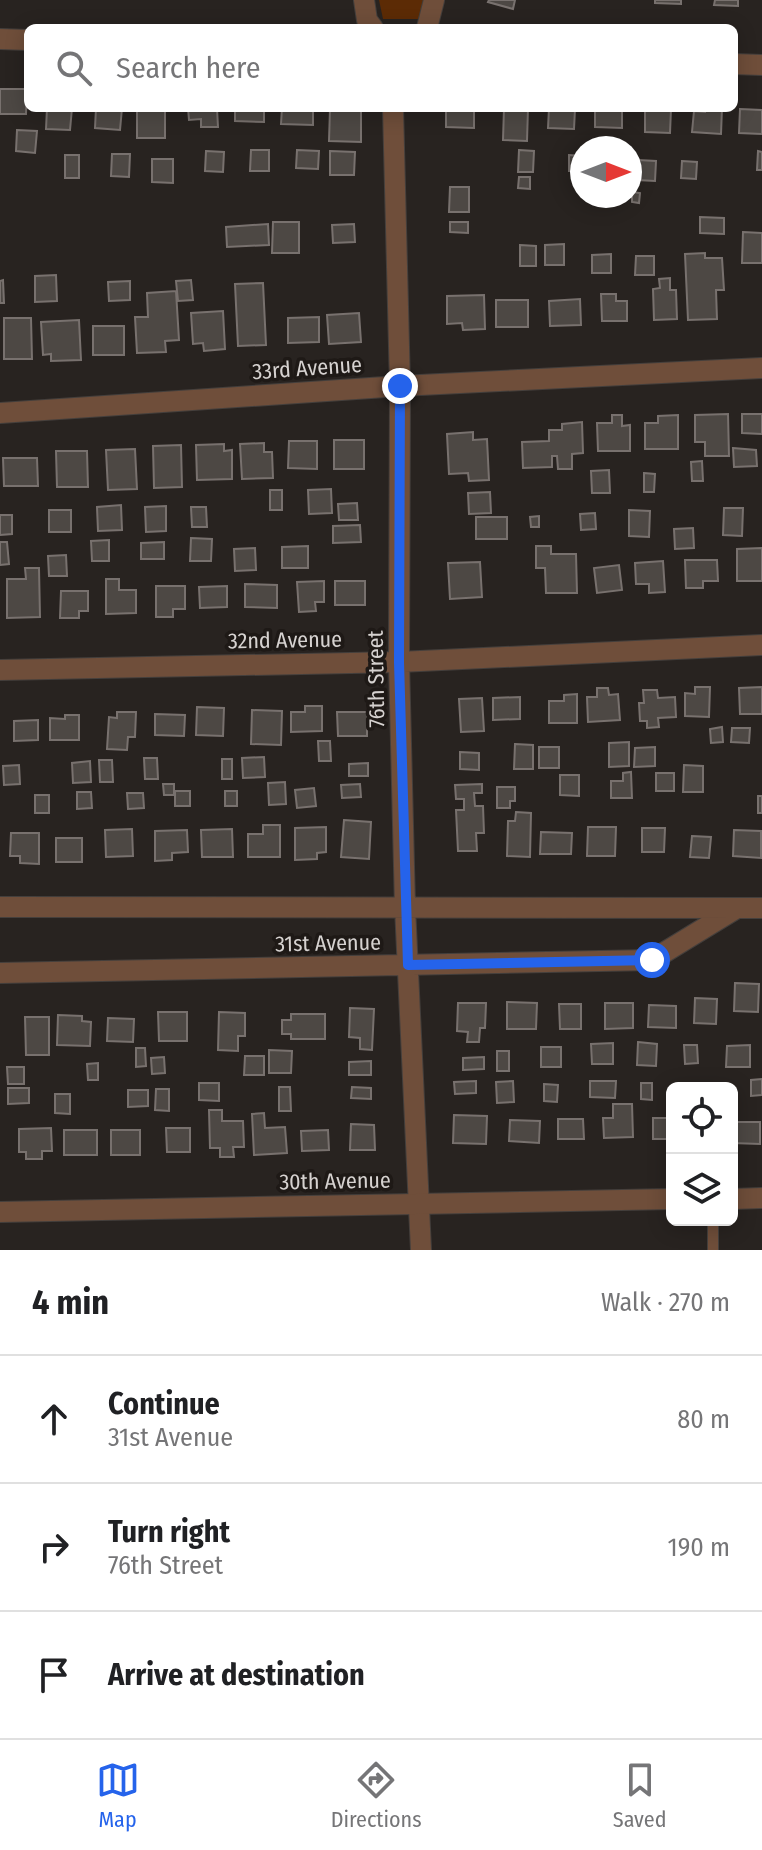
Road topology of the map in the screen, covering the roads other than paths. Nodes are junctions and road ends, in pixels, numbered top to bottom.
1 (364, 0) edge
2 (434, 0) edge
3 (370, 24) edge
4 (428, 24) edge
5 (0, 39) edge
6 (24, 40) edge
7 (738, 64) edge
8 (762, 65) edge
9 (393, 112) edge
10 (762, 368) edge
11 (400, 386) junction
12 (0, 413) edge
13 (762, 645) edge
14 (399, 662) junction
15 (0, 670) edge
16 (0, 907) edge
17 (405, 907) junction
18 (737, 908) junction
19 (762, 908) edge
20 (408, 965) junction
21 (0, 973) edge
22 (762, 1198) edge
23 (666, 1199) edge
24 (738, 1199) edge
25 (420, 1203) junction
26 (0, 1212) edge
27 (713, 1226) edge
28 (421, 1250) edge
29 (713, 1250) edge

1 - 3 street
2 - 4 street
5 - 6 street
7 - 8 street
9 - 11 street, 76th Street
10 - 11 street, 33rd Avenue
11 - 12 street, 33rd Avenue
11 - 14 street, 76th Street
13 - 14 street, 32nd Avenue
14 - 15 street, 32nd Avenue
14 - 17 street, 76th Street
16 - 17 street, 31st Avenue
17 - 18 street, 31st Avenue
17 - 20 street, 76th Street
18 - 19 street, 31st Avenue
18 - 20 street, 31st Avenue
20 - 21 street, 31st Avenue
20 - 25 street, 76th Street
22 - 24 street
23 - 25 street, 30th Avenue
25 - 26 street, 30th Avenue
25 - 28 street, 76th Street
27 - 29 lane

